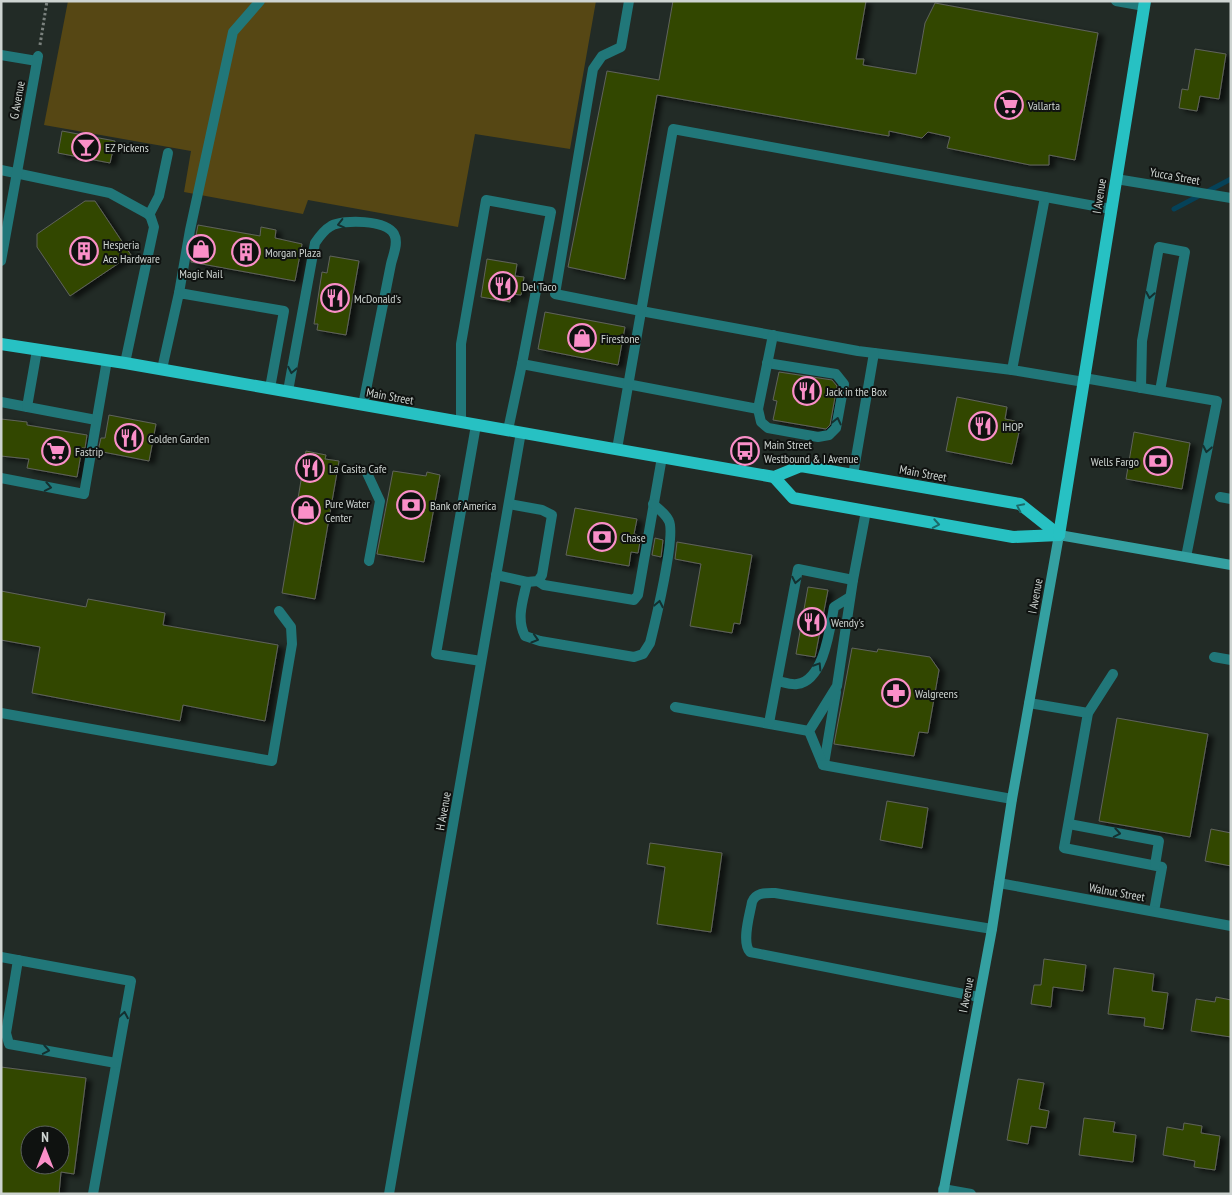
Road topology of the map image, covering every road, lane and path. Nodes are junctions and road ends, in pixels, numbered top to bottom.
1 (48, 1) edge
2 (260, 1) edge
3 (629, 1) edge
4 (1116, 1) edge
5 (1145, 4) edge
6 (1, 55) edge
7 (37, 58) junction
8 (168, 153) dead end
9 (1, 170) edge
10 (17, 173) junction
11 (1116, 179) junction
12 (1045, 197) junction
13 (1231, 198) edge
14 (1111, 209) junction
15 (149, 215) junction
16 (1, 261) edge
17 (179, 293) junction
18 (642, 312) junction
19 (773, 335) junction
20 (1, 344) edge
21 (37, 350) junction
22 (874, 353) junction
23 (108, 360) junction
24 (125, 363) junction
25 (767, 363) junction
26 (522, 364) junction
27 (162, 369) junction
28 (1012, 370) junction
29 (1084, 380) junction
30 (629, 385) junction
31 (270, 388) junction
32 (1142, 388) junction
33 (1160, 391) junction
34 (288, 392) junction
35 (1, 402) edge
36 (363, 405) junction
37 (27, 407) junction
38 (758, 409) junction
39 (96, 420) junction
40 (461, 422) junction
41 (476, 425) junction
42 (514, 431) junction
43 (617, 450) junction
44 (662, 458) junction
45 (367, 473) dead end
46 (853, 475) junction
47 (774, 477) junction
48 (1, 478) edge
49 (509, 504) junction
50 (653, 504) junction
51 (866, 511) junction
52 (1060, 535) junction
53 (1186, 557) junction
54 (369, 561) dead end
55 (1231, 565) edge
56 (496, 575) junction
57 (852, 580) junction
58 (538, 581) junction
59 (527, 582) junction
60 (850, 597) junction
61 (279, 611) dead end
62 (1214, 657) dead end
63 (1231, 660) edge
64 (482, 661) junction
65 (1113, 674) dead end
66 (778, 681) junction
67 (837, 686) junction
68 (1029, 703) junction
69 (675, 707) dead end
70 (1, 713) edge
71 (1088, 713) junction
72 (769, 723) junction
73 (809, 731) junction
74 (823, 765) junction
75 (1012, 799) junction
76 (1069, 824) junction
77 (1155, 865) junction
78 (999, 883) junction
79 (1154, 911) junction
80 (1231, 926) edge
81 (992, 928) junction
82 (1, 957) edge
83 (22, 961) junction
84 (979, 997) junction
85 (116, 1063) junction
86 (943, 1191) edge
87 (93, 1194) edge
88 (389, 1194) edge
89 (971, 1194) edge

1 - 7 path
2 - 17 street
3 - 18 street
4 - 5 street
5 - 11 main road, I Avenue
6 - 7 street
7 - 10 street, G Avenue
8 - 15 street
9 - 10 street
10 - 15 street
10 - 16 street, G Avenue
11 - 13 street, Yucca Street
11 - 14 main road, I Avenue
12 - 14 street
12 - 18 street
12 - 28 street
14 - 29 main road, I Avenue
15 - 24 street
17 - 27 street
17 - 31 street
18 - 19 street
18 - 30 street
19 - 22 street
19 - 25 street
20 - 21 main road, Main Street
21 - 23 main road, Main Street
21 - 37 street
22 - 28 street
22 - 46 street
23 - 24 main road, Main Street
23 - 39 street
24 - 27 main road, Main Street
25 - 38 street
38 -> 25 street
26 - 30 street
26 - 40 street, H Avenue
26 - 42 street, H Avenue
27 - 31 main road, Main Street
28 - 29 street
29 - 32 street
29 - 52 main road, I Avenue
30 - 38 street
30 - 43 street
31 - 34 main road, Main Street
32 - 33 street
33 -> 32 street
33 -> 53 street
34 - 36 main road, Main Street
36 -> 34 street
35 - 37 street
36 - 40 main road, Main Street
37 - 39 street
48 -> 39 street
40 - 41 main road, Main Street
41 - 42 main road, Main Street
41 - 64 street
42 - 43 main road, Main Street
42 - 49 street, H Avenue
43 - 44 main road, Main Street
44 - 47 main road, Main Street
44 - 50 street
45 - 54 street
46 - 47 main road, Main Street
52 -> 46 main road, Main Street
47 - 51 main road, Main Street
49 - 56 street, H Avenue
49 - 58 street
50 - 58 street
59 -> 50 street
51 -> 52 main road, Main Street
51 - 57 street
52 - 53 main road, Main Street
52 - 68 main road, I Avenue
53 - 55 main road, Main Street
56 - 59 street
56 - 64 street, H Avenue
57 - 60 street
57 -> 66 street
58 - 59 street
66 -> 60 street
60 - 67 street
61 - 70 street
62 - 63 street
64 - 88 street, H Avenue
65 - 71 street
66 - 72 street
67 - 73 street
67 - 74 street
68 - 71 street
68 - 75 main road, I Avenue
69 - 72 street
71 - 76 street
72 - 73 street
73 - 74 street
74 - 75 street
75 - 78 main road, I Avenue
76 -> 77 street
76 - 77 street
77 - 79 street
78 - 79 street, Walnut Street
78 - 81 main road, I Avenue
79 - 80 street, Walnut Street
81 - 84 main road, I Avenue
81 - 84 street
82 - 83 street
85 -> 83 street
83 -> 85 street
84 - 86 main road, I Avenue
85 - 87 street
86 - 89 street

